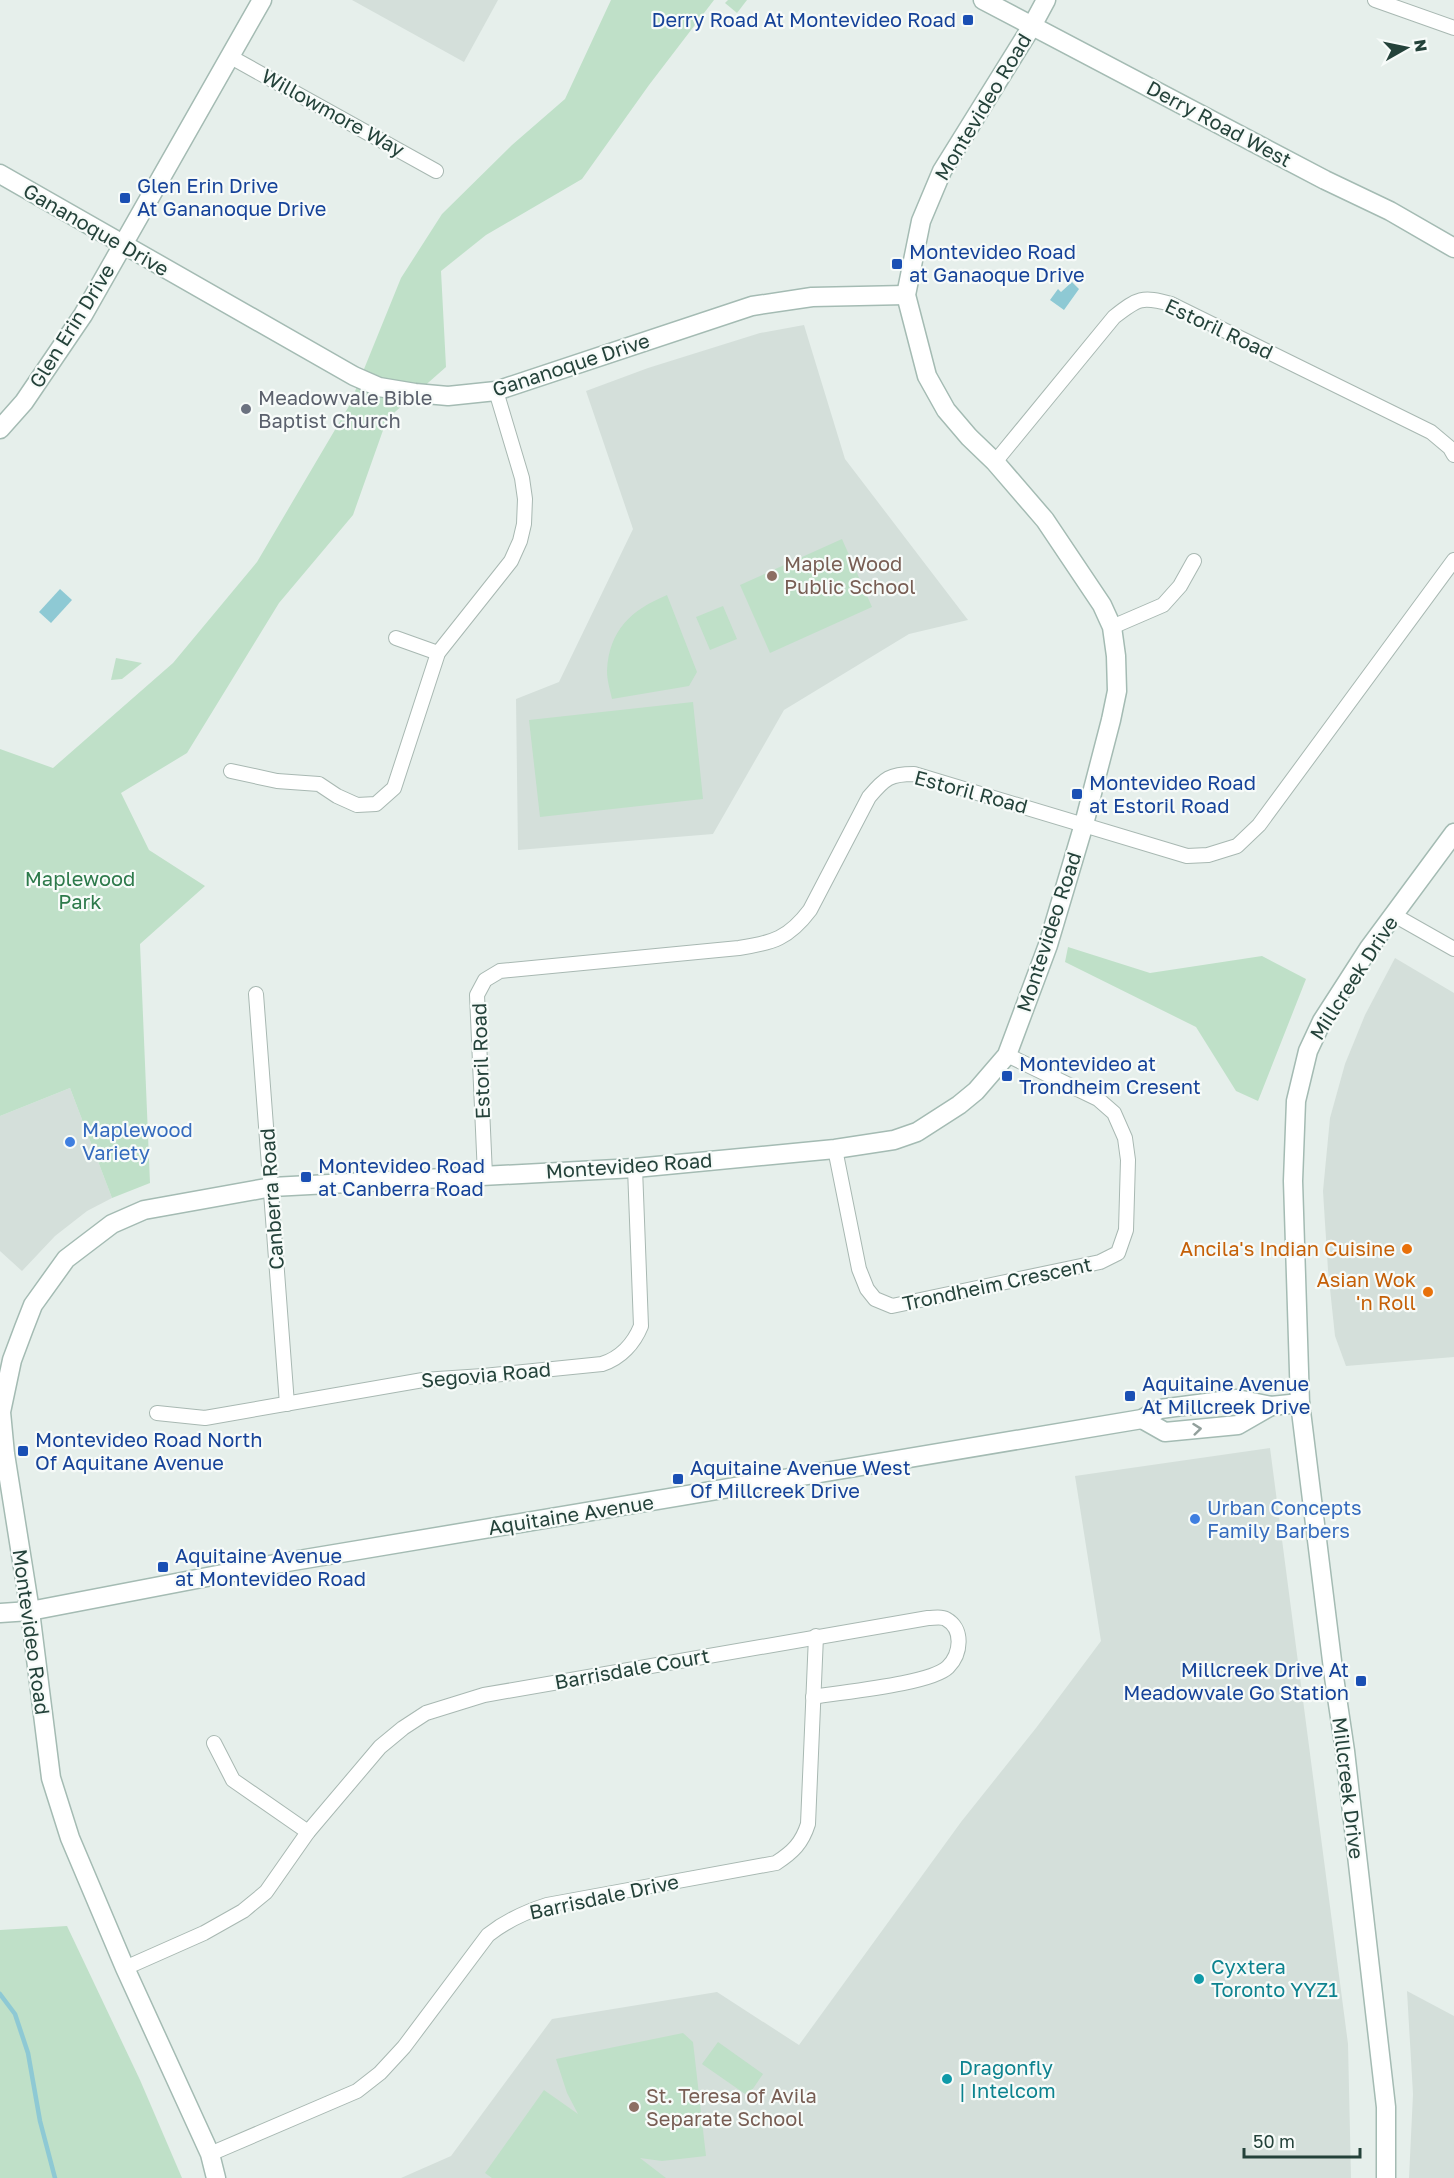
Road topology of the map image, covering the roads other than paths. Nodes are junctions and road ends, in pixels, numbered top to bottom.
1 (262, 0) edge
2 (983, 0) edge
3 (1046, 0) edge
4 (1375, 0) edge
5 (1032, 26) junction
6 (1454, 28) edge
7 (229, 56) junction
8 (436, 171) dead end
9 (0, 174) edge
10 (121, 245) junction
11 (1454, 248) edge
12 (906, 295) junction
13 (496, 391) junction
14 (0, 429) edge
15 (1454, 455) edge
16 (995, 462) junction
17 (1454, 560) edge
18 (1194, 561) dead end
19 (1112, 627) junction
20 (396, 638) dead end
21 (438, 653) junction
22 (231, 771) dead end
23 (1084, 824) junction
24 (1454, 833) edge
25 (1394, 915) junction
26 (1454, 949) edge
27 (256, 994) dead end
28 (1007, 1055) junction
29 (835, 1149) junction
30 (635, 1168) junction
31 (485, 1175) junction
32 (272, 1187) junction
33 (1300, 1403) junction
34 (287, 1404) junction
35 (1271, 1406) junction
36 (158, 1413) dead end
37 (1142, 1419) junction
38 (30, 1611) junction
39 (0, 1613) edge
40 (816, 1636) junction
41 (813, 1697) junction
42 (214, 1743) dead end
43 (308, 1832) junction
44 (125, 1968) junction
45 (210, 2154) junction
46 (216, 2178) edge
47 (1386, 2178) edge

1 - 7 street, Glen Erin Drive
2 - 5 street, Derry Road West
3 - 5 street, Montevideo Road
4 - 6 street
5 - 11 street, Derry Road West
5 - 12 street, Montevideo Road
7 - 8 street, Willowmore Way
7 - 10 street, Glen Erin Drive
9 - 10 street, Gananoque Drive
10 - 13 street, Gananoque Drive
10 - 14 street, Glen Erin Drive
12 - 13 street, Gananoque Drive
12 - 16 street, Montevideo Road
13 - 21 street
15 - 16 street, Estoril Road
16 - 19 street, Montevideo Road
17 - 23 street, Estoril Road
18 - 19 street
19 - 23 street, Montevideo Road
20 - 21 street
21 - 22 street
23 - 28 street, Montevideo Road
23 - 31 street, Estoril Road
24 - 25 street, Millcreek Drive
25 - 26 street
25 - 33 street, Millcreek Drive
27 - 32 street, Canberra Road
28 - 29 street, Montevideo Road
28 - 29 street, Trondheim Crescent
29 - 30 street, Montevideo Road
30 - 31 street, Montevideo Road
30 - 34 street, Segovia Road
31 - 32 street, Montevideo Road
32 - 34 street, Canberra Road
32 - 38 street, Montevideo Road
33 - 35 street, Aquitaine Avenue
33 - 47 street, Millcreek Drive
34 - 36 street, Segovia Road
35 - 37 street, Aquitaine Avenue
37 -> 35 street, Aquitaine Avenue
37 - 38 street, Aquitaine Avenue
38 - 39 street, Aquitaine Avenue
38 - 44 street, Montevideo Road
40 - 41 street, Barrisdale Drive
40 - 41 street, Barrisdale Court
40 - 43 street, Barrisdale Court
41 - 45 street, Barrisdale Drive
42 - 43 street
43 - 44 street
44 - 45 street, Montevideo Road
45 - 46 street, Montevideo Road

